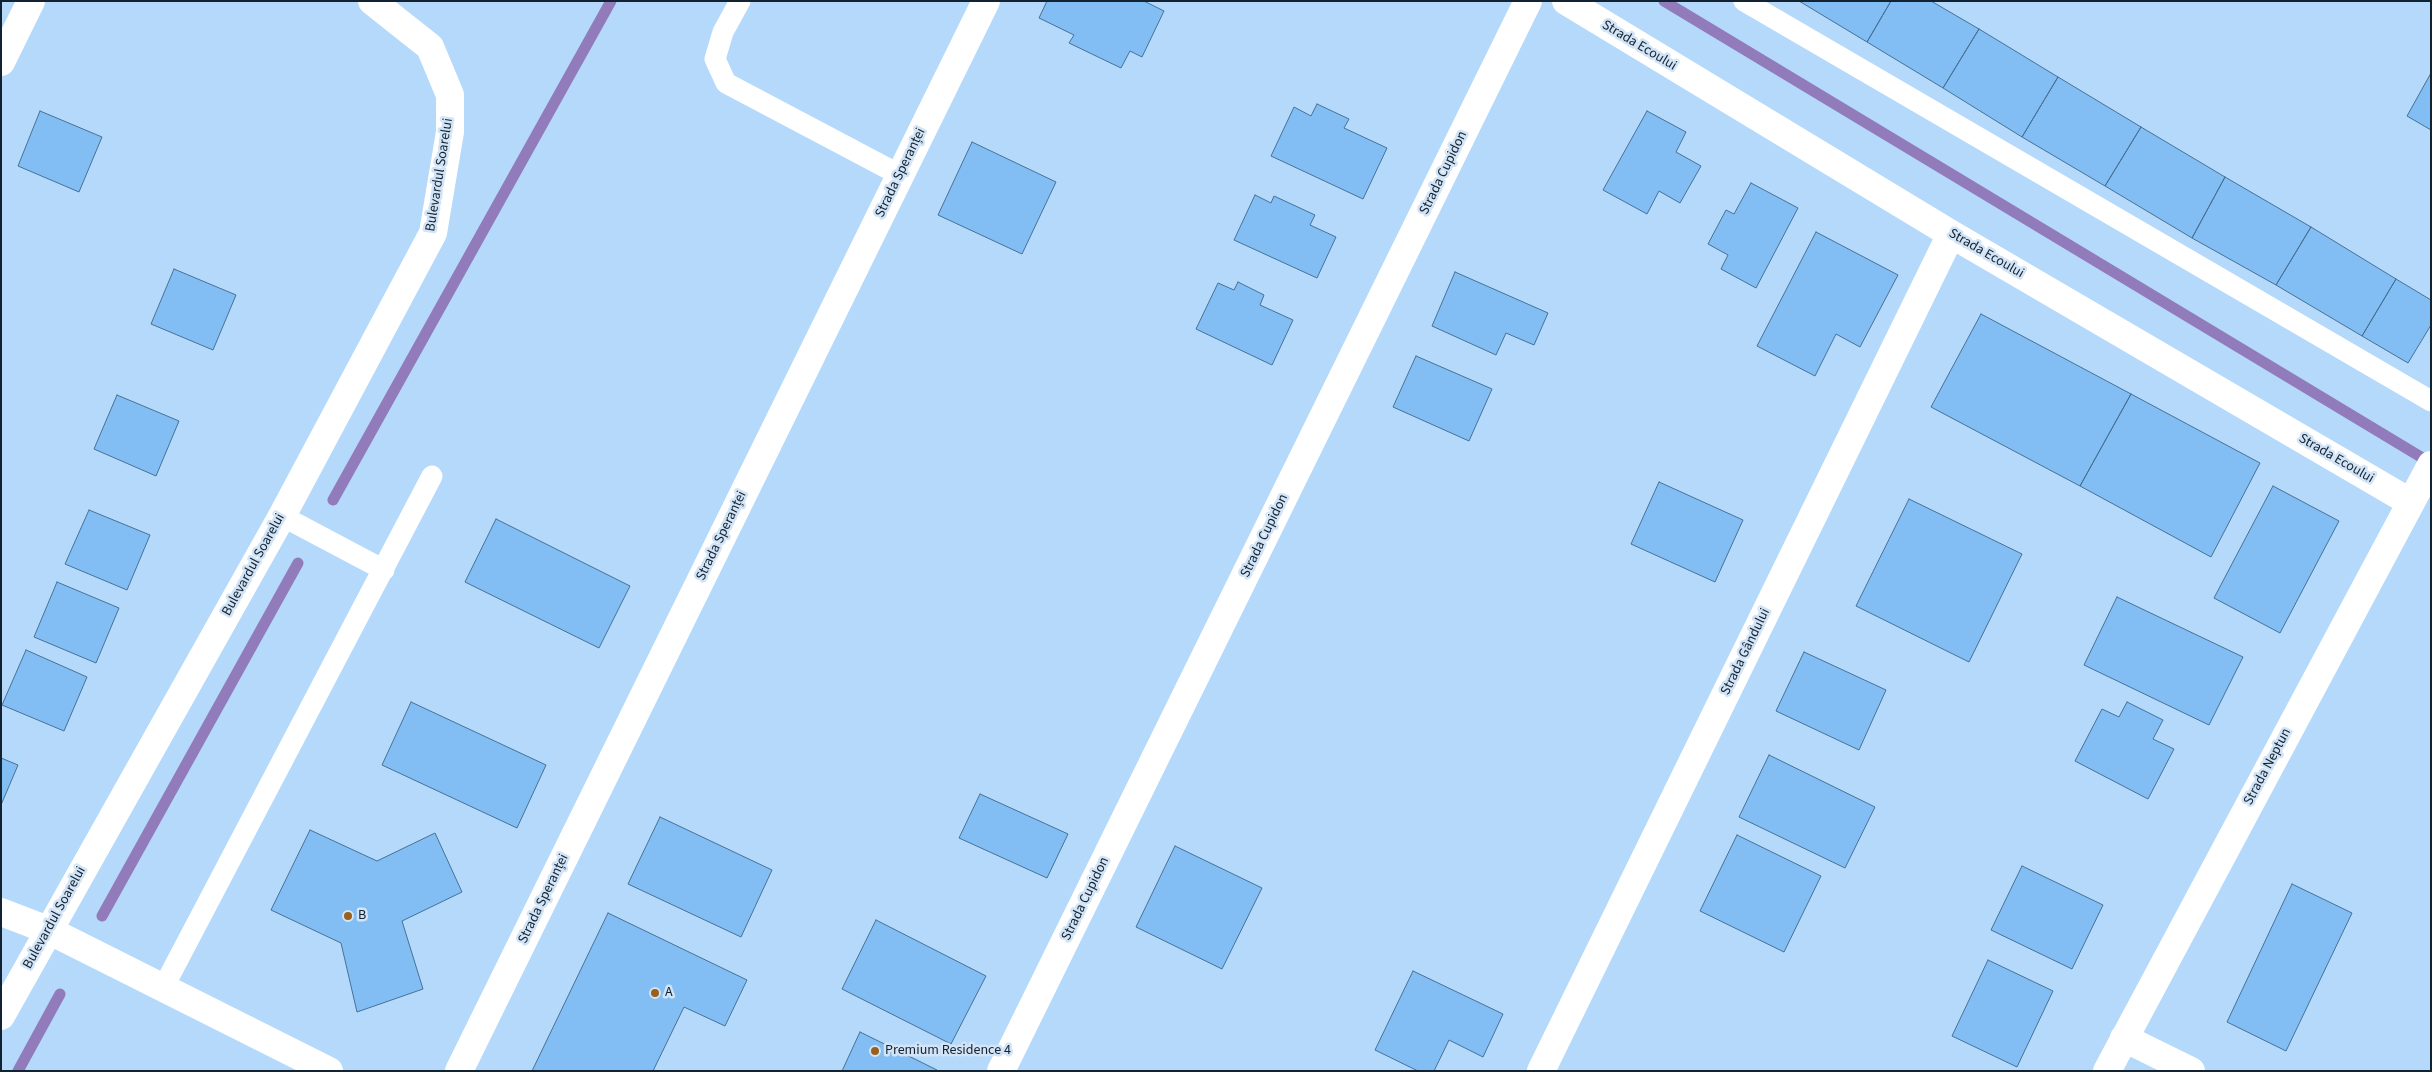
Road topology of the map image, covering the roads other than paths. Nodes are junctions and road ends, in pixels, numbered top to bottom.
1 (31, 1) edge
2 (372, 1) edge
3 (740, 1) edge
4 (986, 1) edge
5 (1528, 1) edge
6 (1566, 1) edge
7 (1744, 1) edge
8 (1, 62) edge
9 (900, 175) junction
10 (1952, 234) junction
11 (2431, 401) edge
12 (432, 476) dead end
13 (2421, 482) edge
14 (282, 516) junction
15 (384, 570) junction
16 (1, 912) edge
17 (48, 930) junction
18 (164, 988) junction
19 (1, 1016) edge
20 (2124, 1038) junction
21 (329, 1071) edge
22 (459, 1071) edge
23 (1001, 1071) edge
24 (1541, 1071) edge
25 (2107, 1071) edge
26 (2191, 1071) edge

1 - 8 street
2 - 14 street, Bulevardul Soarelui
3 - 9 lane
4 - 9 street, Strada Speranței
5 - 23 street, Strada Cupidon
6 - 10 street, Strada Ecoului
7 - 11 lane
9 - 22 street, Strada Speranței
10 - 13 street, Strada Ecoului
10 - 24 street, Strada Gândului
12 - 15 lane
13 - 20 street, Strada Neptun
14 - 15 lane
14 - 17 street, Bulevardul Soarelui
15 - 18 lane
16 - 17 street
17 - 18 street
17 - 19 street, Bulevardul Soarelui
18 - 21 street
20 - 25 street, Strada Neptun
20 - 26 street

